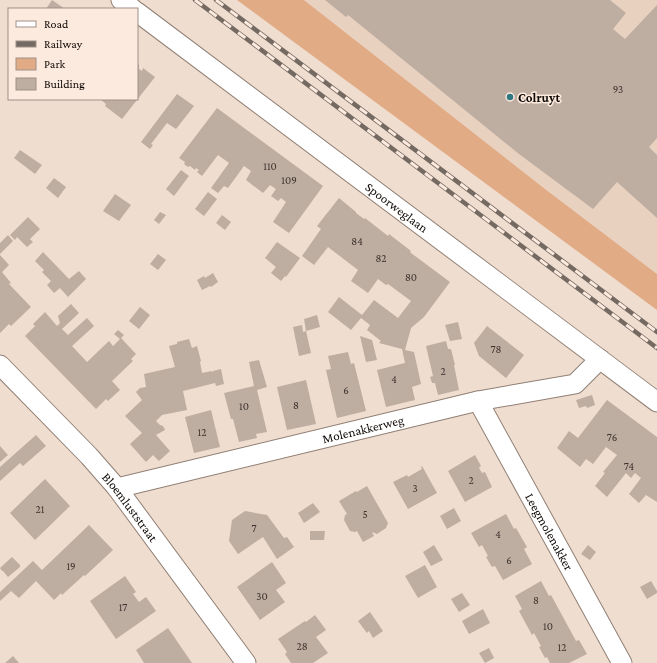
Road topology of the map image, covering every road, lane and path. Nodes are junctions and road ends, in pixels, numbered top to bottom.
1 (121, 0) edge
2 (132, 8) edge
3 (138, 13) edge
4 (600, 359) junction
5 (0, 365) edge
6 (478, 401) junction
7 (657, 402) edge
8 (117, 488) junction
9 (246, 663) edge
10 (622, 663) edge

1 - 2 street
3 - 4 street, Spoorweglaan
4 - 6 street, Molenakkerweg
4 - 7 street, Spoorweglaan
5 - 8 street, Bloemluststraat
6 - 8 street, Molenakkerweg
6 - 10 street, Leegmolenakker
8 - 9 street, Bloemluststraat

